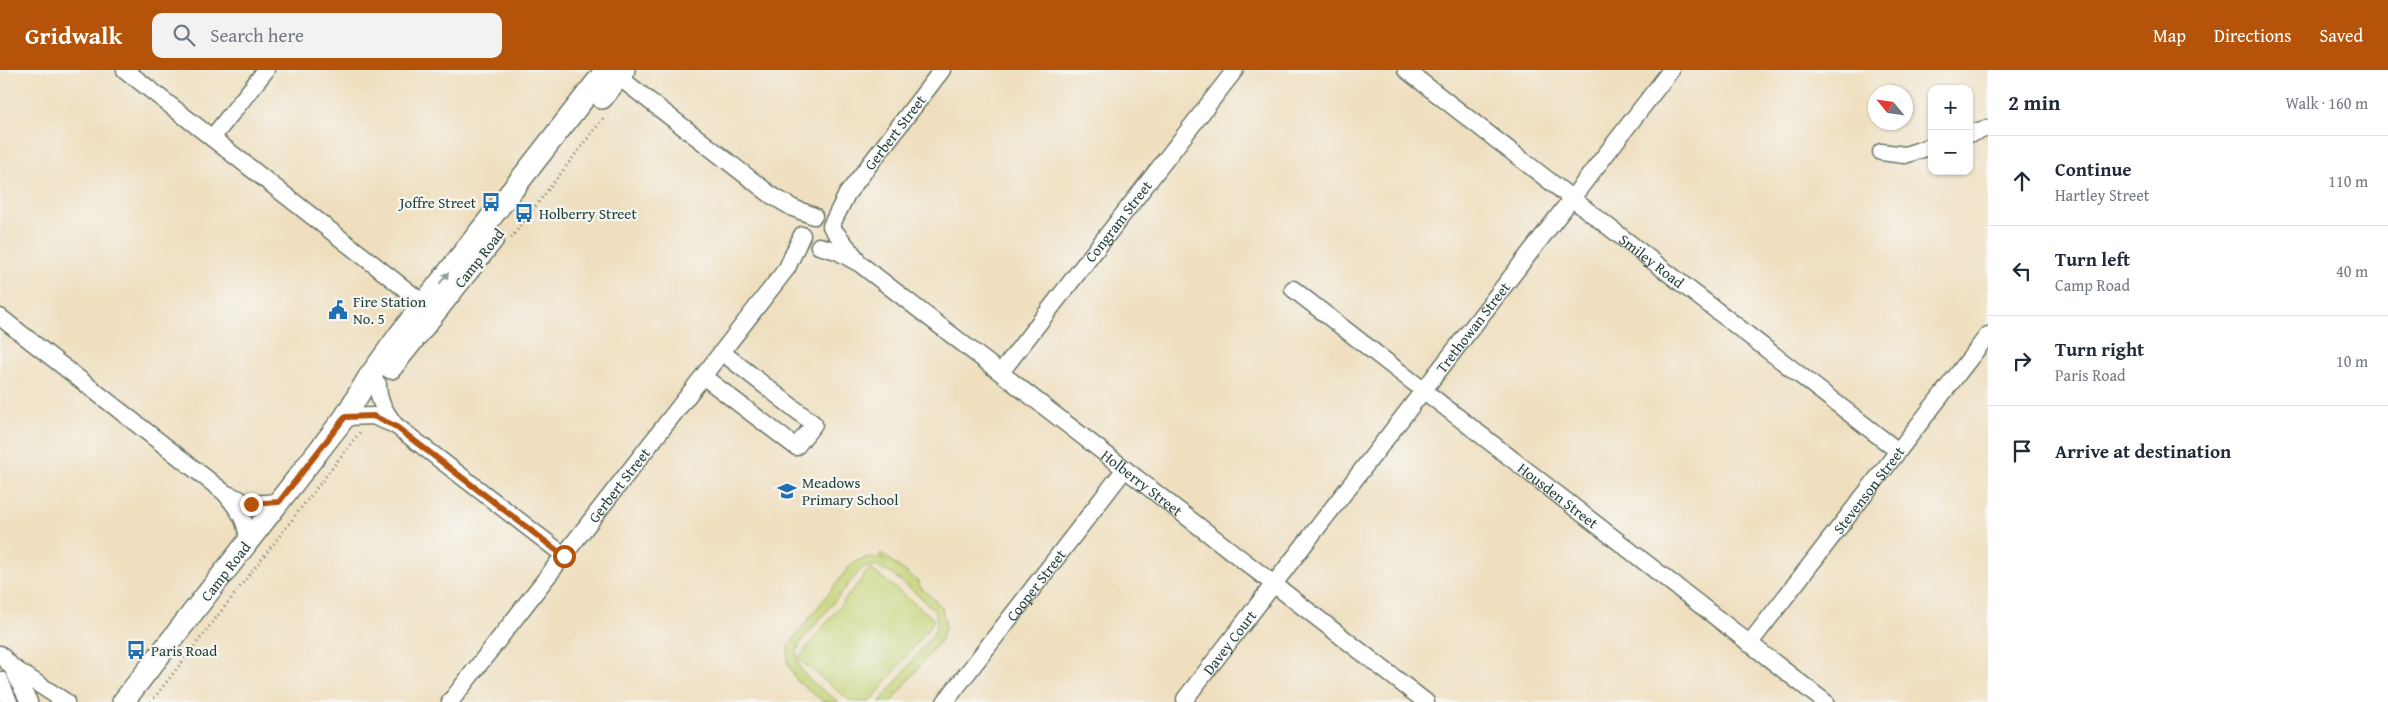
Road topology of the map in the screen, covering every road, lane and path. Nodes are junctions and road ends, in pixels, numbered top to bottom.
1 (125, 70) edge
2 (266, 70) edge
3 (942, 70) edge
4 (1235, 70) edge
5 (1406, 70) edge
6 (1671, 70) edge
7 (615, 72) edge
8 (1988, 128) edge
9 (1973, 133) edge
10 (212, 138) junction
11 (1928, 147) edge
12 (1881, 152) dead end
13 (847, 194) junction
14 (771, 195) junction
15 (1572, 198) junction
16 (816, 215) junction
17 (832, 227) junction
18 (809, 239) junction
19 (860, 264) junction
20 (1293, 290) dead end
21 (430, 308) junction
22 (0, 317) edge
23 (1988, 335) edge
24 (723, 352) junction
25 (1001, 372) junction
26 (704, 376) junction
27 (378, 384) junction
28 (1423, 391) junction
29 (345, 417) junction
30 (395, 426) junction
31 (1898, 451) junction
32 (1125, 469) junction
33 (225, 493) junction
34 (279, 502) junction
35 (248, 542) junction
36 (564, 556) junction
37 (1274, 584) junction
38 (1749, 644) junction
39 (0, 654) edge
40 (12, 667) junction
41 (0, 680) edge
42 (1184, 699) dead end
43 (1422, 701) edge
44 (9, 702) edge
45 (29, 702) edge
46 (66, 702) edge
47 (123, 702) edge
48 (450, 702) edge
49 (945, 702) edge
50 (1824, 702) edge

1 - 10 street
2 - 10 street
3 - 13 street, Gerbert Street
4 - 25 street, Congram Street
5 - 15 street, Smiley Road
6 - 15 street, Trethowan Street
7 - 14 street
7 - 21 main road, Camp Road
8 - 9 street
10 - 21 street
11 - 12 street
13 - 16 street, Gerbert Street
13 - 17 street, Gerbert Street
14 - 16 street
14 - 18 street
15 - 28 street, Trethowan Street
15 - 31 street, Smiley Road
16 - 17 street
16 - 18 street
17 - 18 street
17 - 19 street, Holberry Street
18 - 19 street, Holberry Street
18 - 24 street, Gerbert Street
19 - 25 street, Holberry Street
20 - 28 street, Housden Street
21 - 27 main road, Camp Road
21 - 29 main road, Camp Road
22 - 33 street
23 - 31 street, Stevenson Street
24 - 26 street, Gerbert Street
24 - 26 street
25 - 32 street, Holberry Street
26 - 36 street, Gerbert Street
27 - 29 main road, Camp Road
27 - 30 street
28 - 37 street, Trethowan Street
28 - 38 street, Housden Street
29 - 30 street
29 - 34 main road, Camp Road
30 - 36 street
31 - 38 street, Stevenson Street
32 - 37 street, Holberry Street
32 - 49 street, Cooper Street
33 - 34 street
33 - 35 street
34 - 35 main road, Camp Road
35 - 47 main road, Camp Road
36 - 48 street, Gerbert Street
37 - 42 street, Davey Court
37 - 43 street, Holberry Street
38 - 50 street, Housden Street
39 - 40 street
40 - 45 street
40 - 46 street
41 - 44 street

